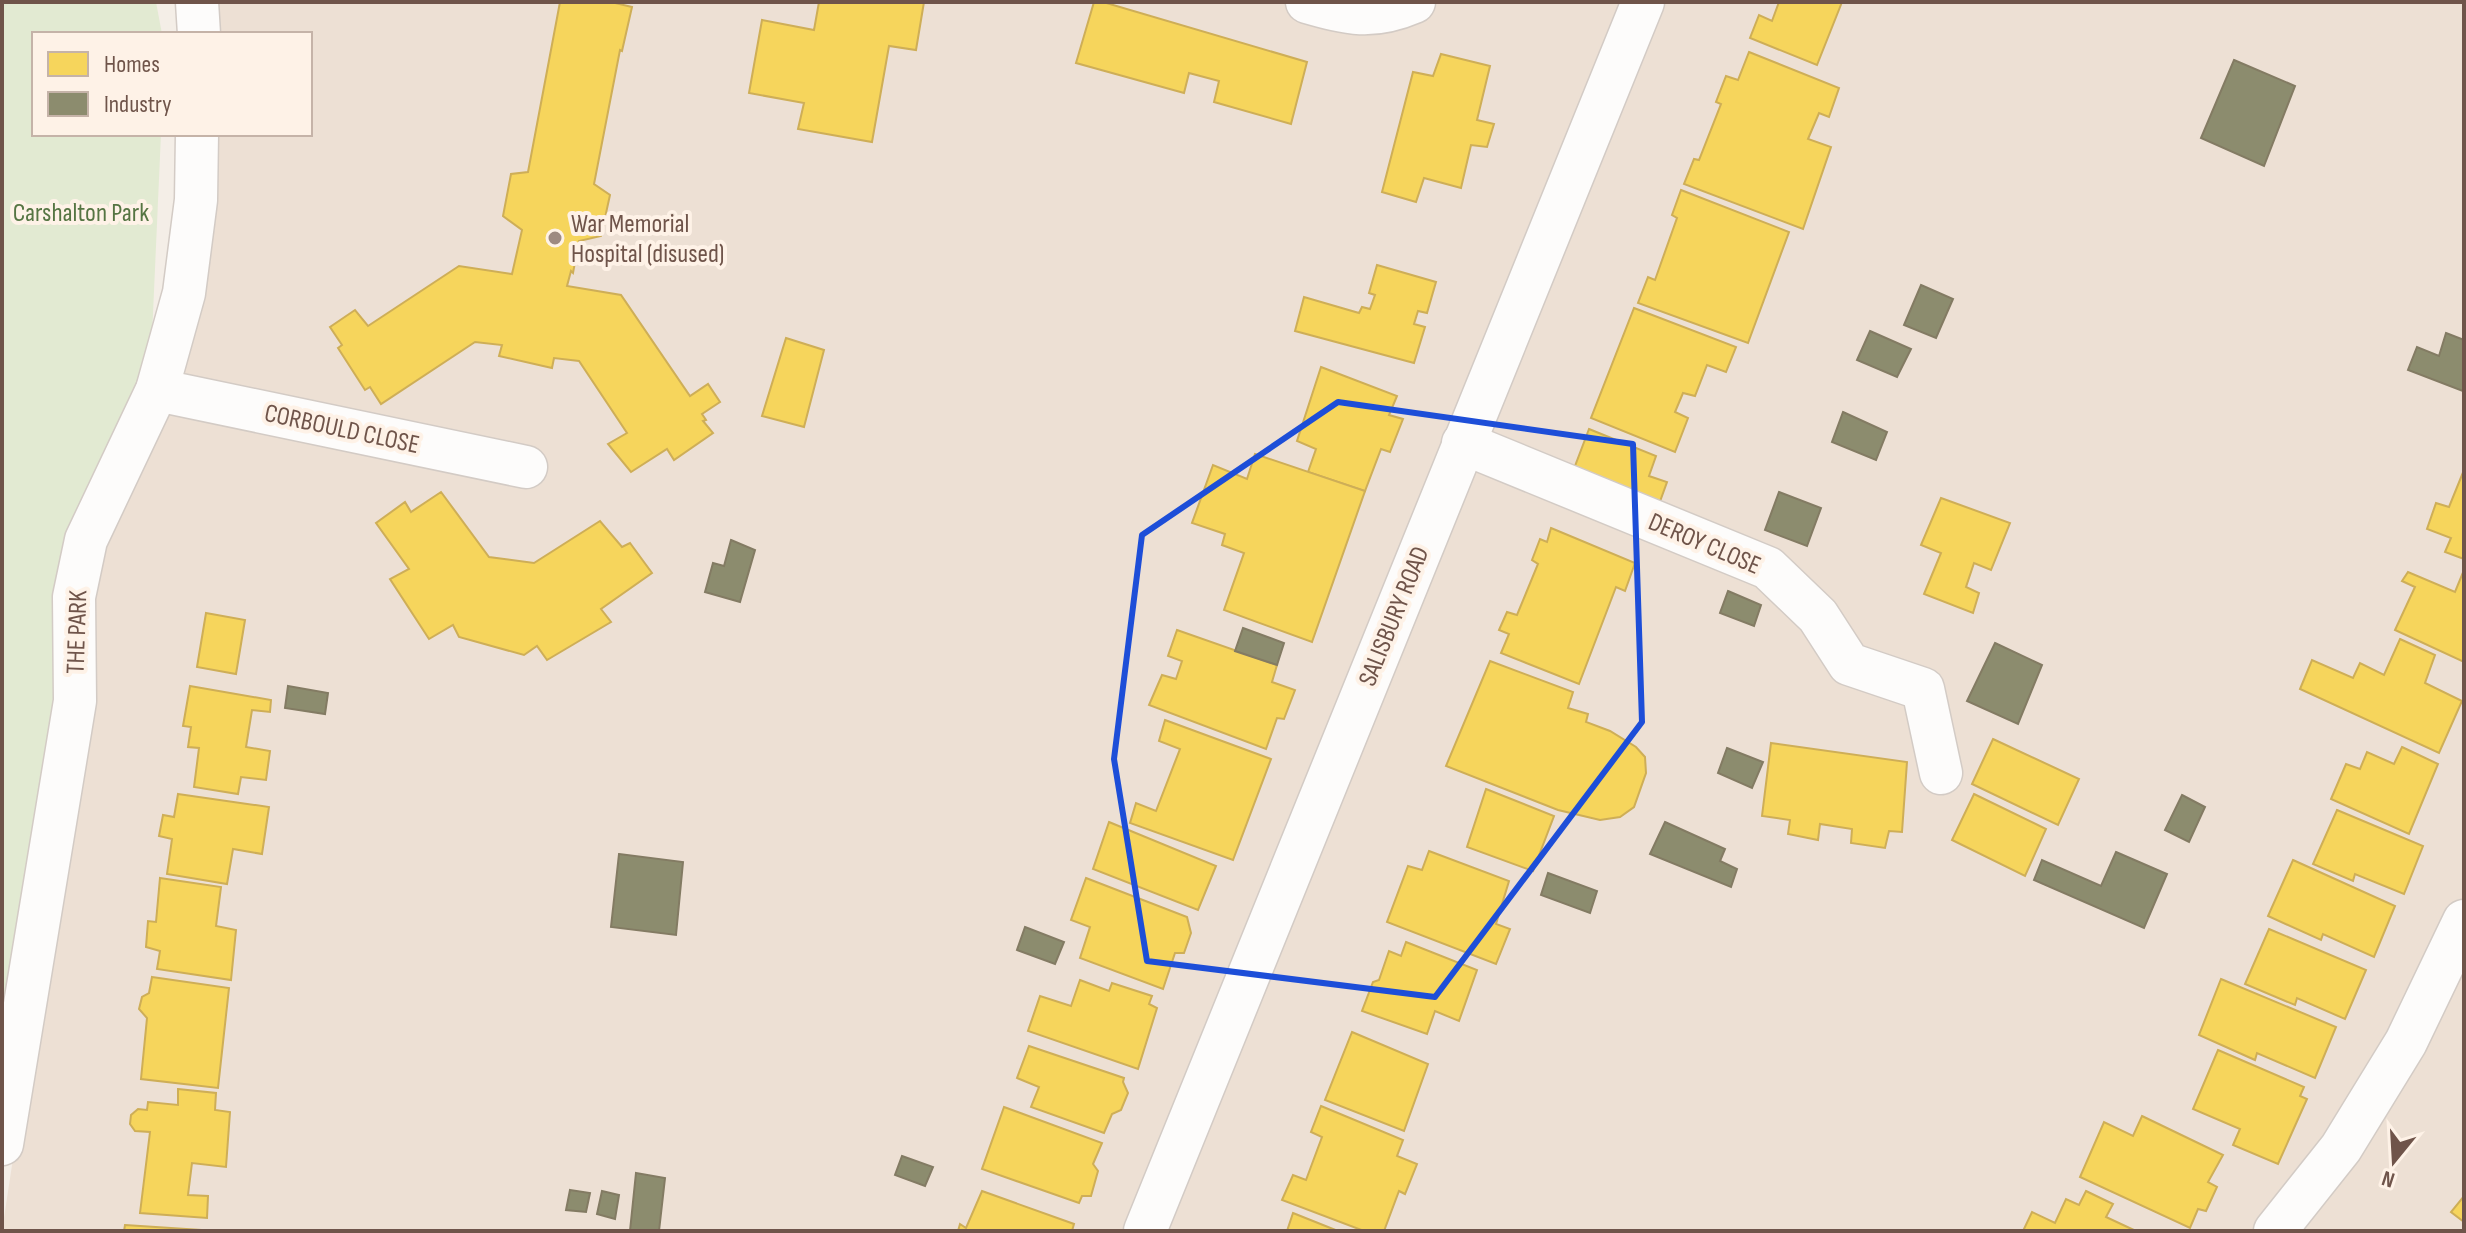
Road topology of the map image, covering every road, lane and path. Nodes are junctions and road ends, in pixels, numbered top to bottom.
1 (197, 2) edge
2 (1307, 2) edge
3 (1414, 2) edge
4 (1643, 2) edge
5 (199, 32) edge
6 (197, 136) edge
7 (157, 390) junction
8 (1463, 443) junction
9 (526, 467) dead end
10 (1941, 773) dead end
11 (2464, 921) edge
12 (2, 1144) edge
13 (1145, 1231) edge
14 (2275, 1231) edge

1 - 5 street
2 - 3 street
4 - 8 street, SALISBURY ROAD
6 - 7 street, THE PARK
7 - 9 street, CORBOULD CLOSE
7 - 12 street, THE PARK
8 - 10 street, DEROY CLOSE
8 - 13 street, SALISBURY ROAD
11 - 14 street

